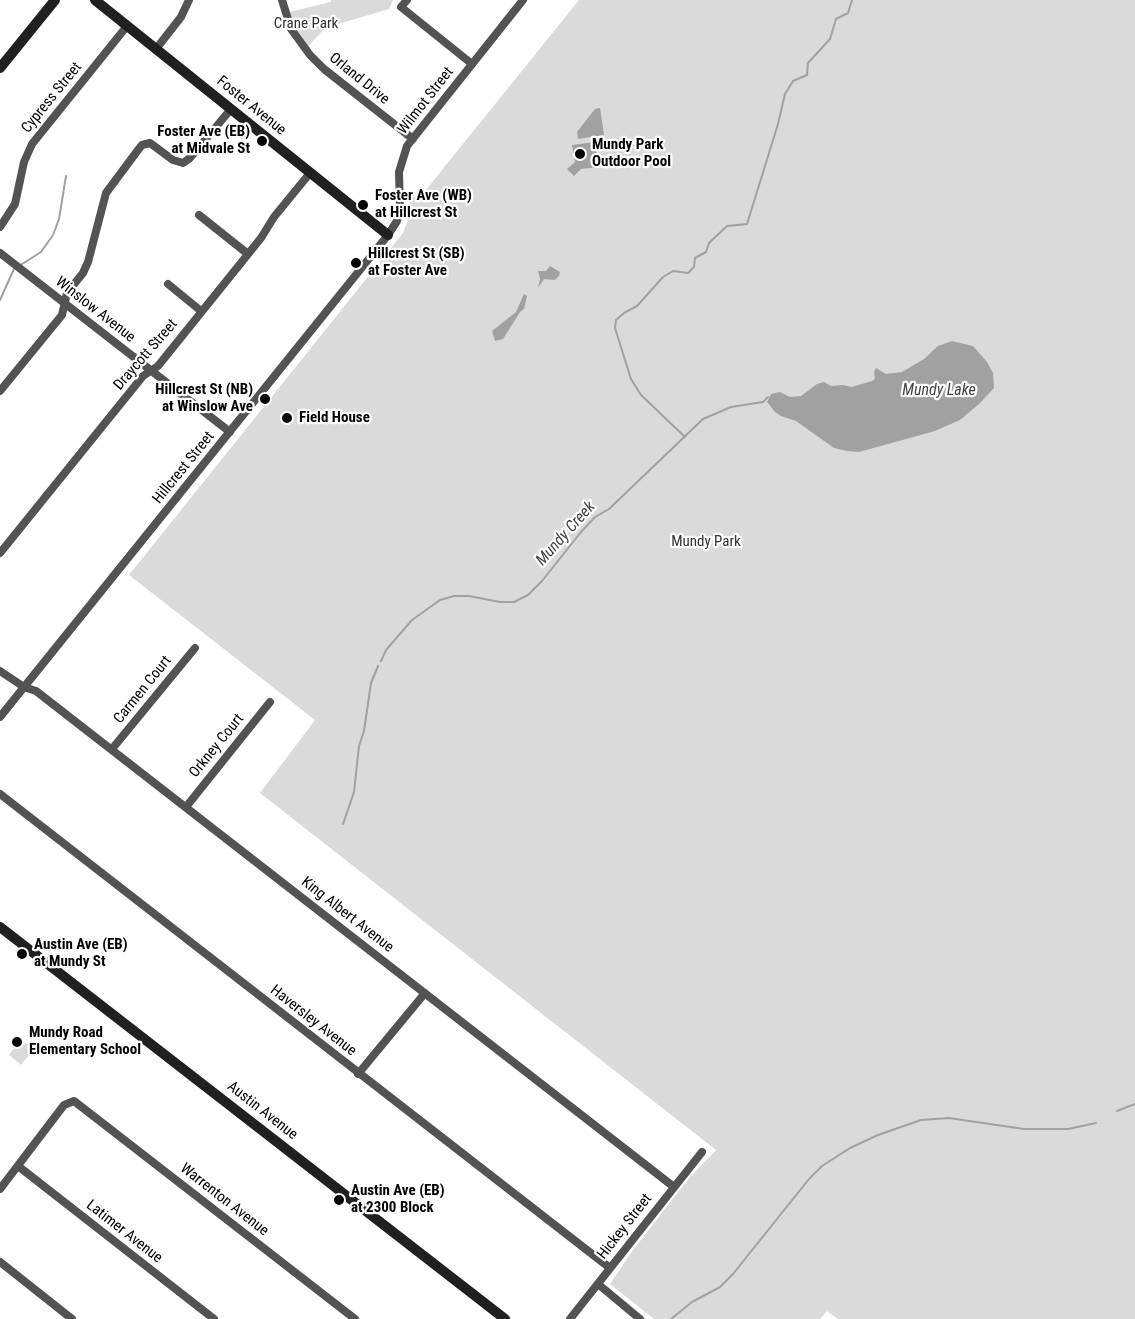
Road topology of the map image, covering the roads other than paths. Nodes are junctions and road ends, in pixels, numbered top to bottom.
1 (55, 0) edge
2 (95, 0) edge
3 (189, 0) edge
4 (282, 0) edge
5 (523, 0) edge
6 (404, 4) edge
7 (127, 26) junction
8 (156, 49) junction
9 (472, 64) junction
10 (0, 68) edge
11 (231, 110) junction
12 (413, 140) junction
13 (310, 173) junction
14 (199, 215) dead end
15 (0, 227) edge
16 (388, 235) junction
17 (0, 253) edge
18 (248, 254) junction
19 (168, 284) dead end
20 (64, 304) junction
21 (201, 311) junction
22 (151, 371) junction
23 (0, 392) edge
24 (230, 432) junction
25 (0, 553) edge
26 (195, 648) dead end
27 (0, 671) edge
28 (24, 687) junction
29 (270, 702) dead end
30 (0, 717) edge
31 (112, 749) junction
32 (0, 794) edge
33 (186, 807) junction
34 (0, 927) edge
35 (425, 993) junction
36 (358, 1074) junction
37 (702, 1152) dead end
38 (18, 1166) junction
39 (674, 1187) junction
40 (0, 1189) edge
41 (0, 1262) edge
42 (610, 1268) junction
43 (598, 1284) junction
44 (72, 1319) edge
45 (214, 1319) edge
46 (355, 1319) edge
47 (505, 1319) edge
48 (570, 1319) edge
49 (640, 1319) edge

1 - 10 main road
2 - 7 main road, Foster Avenue
3 - 8 street
4 - 12 street, Orland Drive
5 - 9 street, Wilmot Street
6 - 9 street
7 - 8 main road, Foster Avenue
7 - 15 street, Cypress Street
8 - 11 main road, Foster Avenue
9 - 12 street, Wilmot Street
11 - 13 main road, Foster Avenue
11 - 20 street
12 - 16 street, Wilmot Street
13 - 16 main road, Foster Avenue
13 - 18 street, Draycott Street
14 - 18 street
16 - 24 street, Hillcrest Street
17 - 20 street, Winslow Avenue
18 - 21 street, Draycott Street
19 - 21 street
20 - 22 street, Winslow Avenue
20 - 23 street
21 - 22 street, Draycott Street
22 - 24 street, Winslow Avenue
22 - 25 street, Draycott Street
24 - 28 street, Hillcrest Street
26 - 31 street, Carmen Court
27 - 28 street, King Albert Avenue
28 - 30 street, Hillcrest Street
28 - 31 street, King Albert Avenue
29 - 33 street, Orkney Court
31 - 33 street, King Albert Avenue
32 - 36 street, Haversley Avenue
33 - 35 street, King Albert Avenue
34 - 47 main road, Austin Avenue
35 - 36 street
35 - 39 street, King Albert Avenue
36 - 42 street, Haversley Avenue
37 - 39 street, Hickey Street
38 - 40 street
38 - 45 street, Latimer Avenue
38 - 46 street, Warrenton Avenue
39 - 42 street, Hickey Street
41 - 44 street
42 - 43 street, Hickey Street
43 - 48 street, Hickey Street
43 - 49 street

